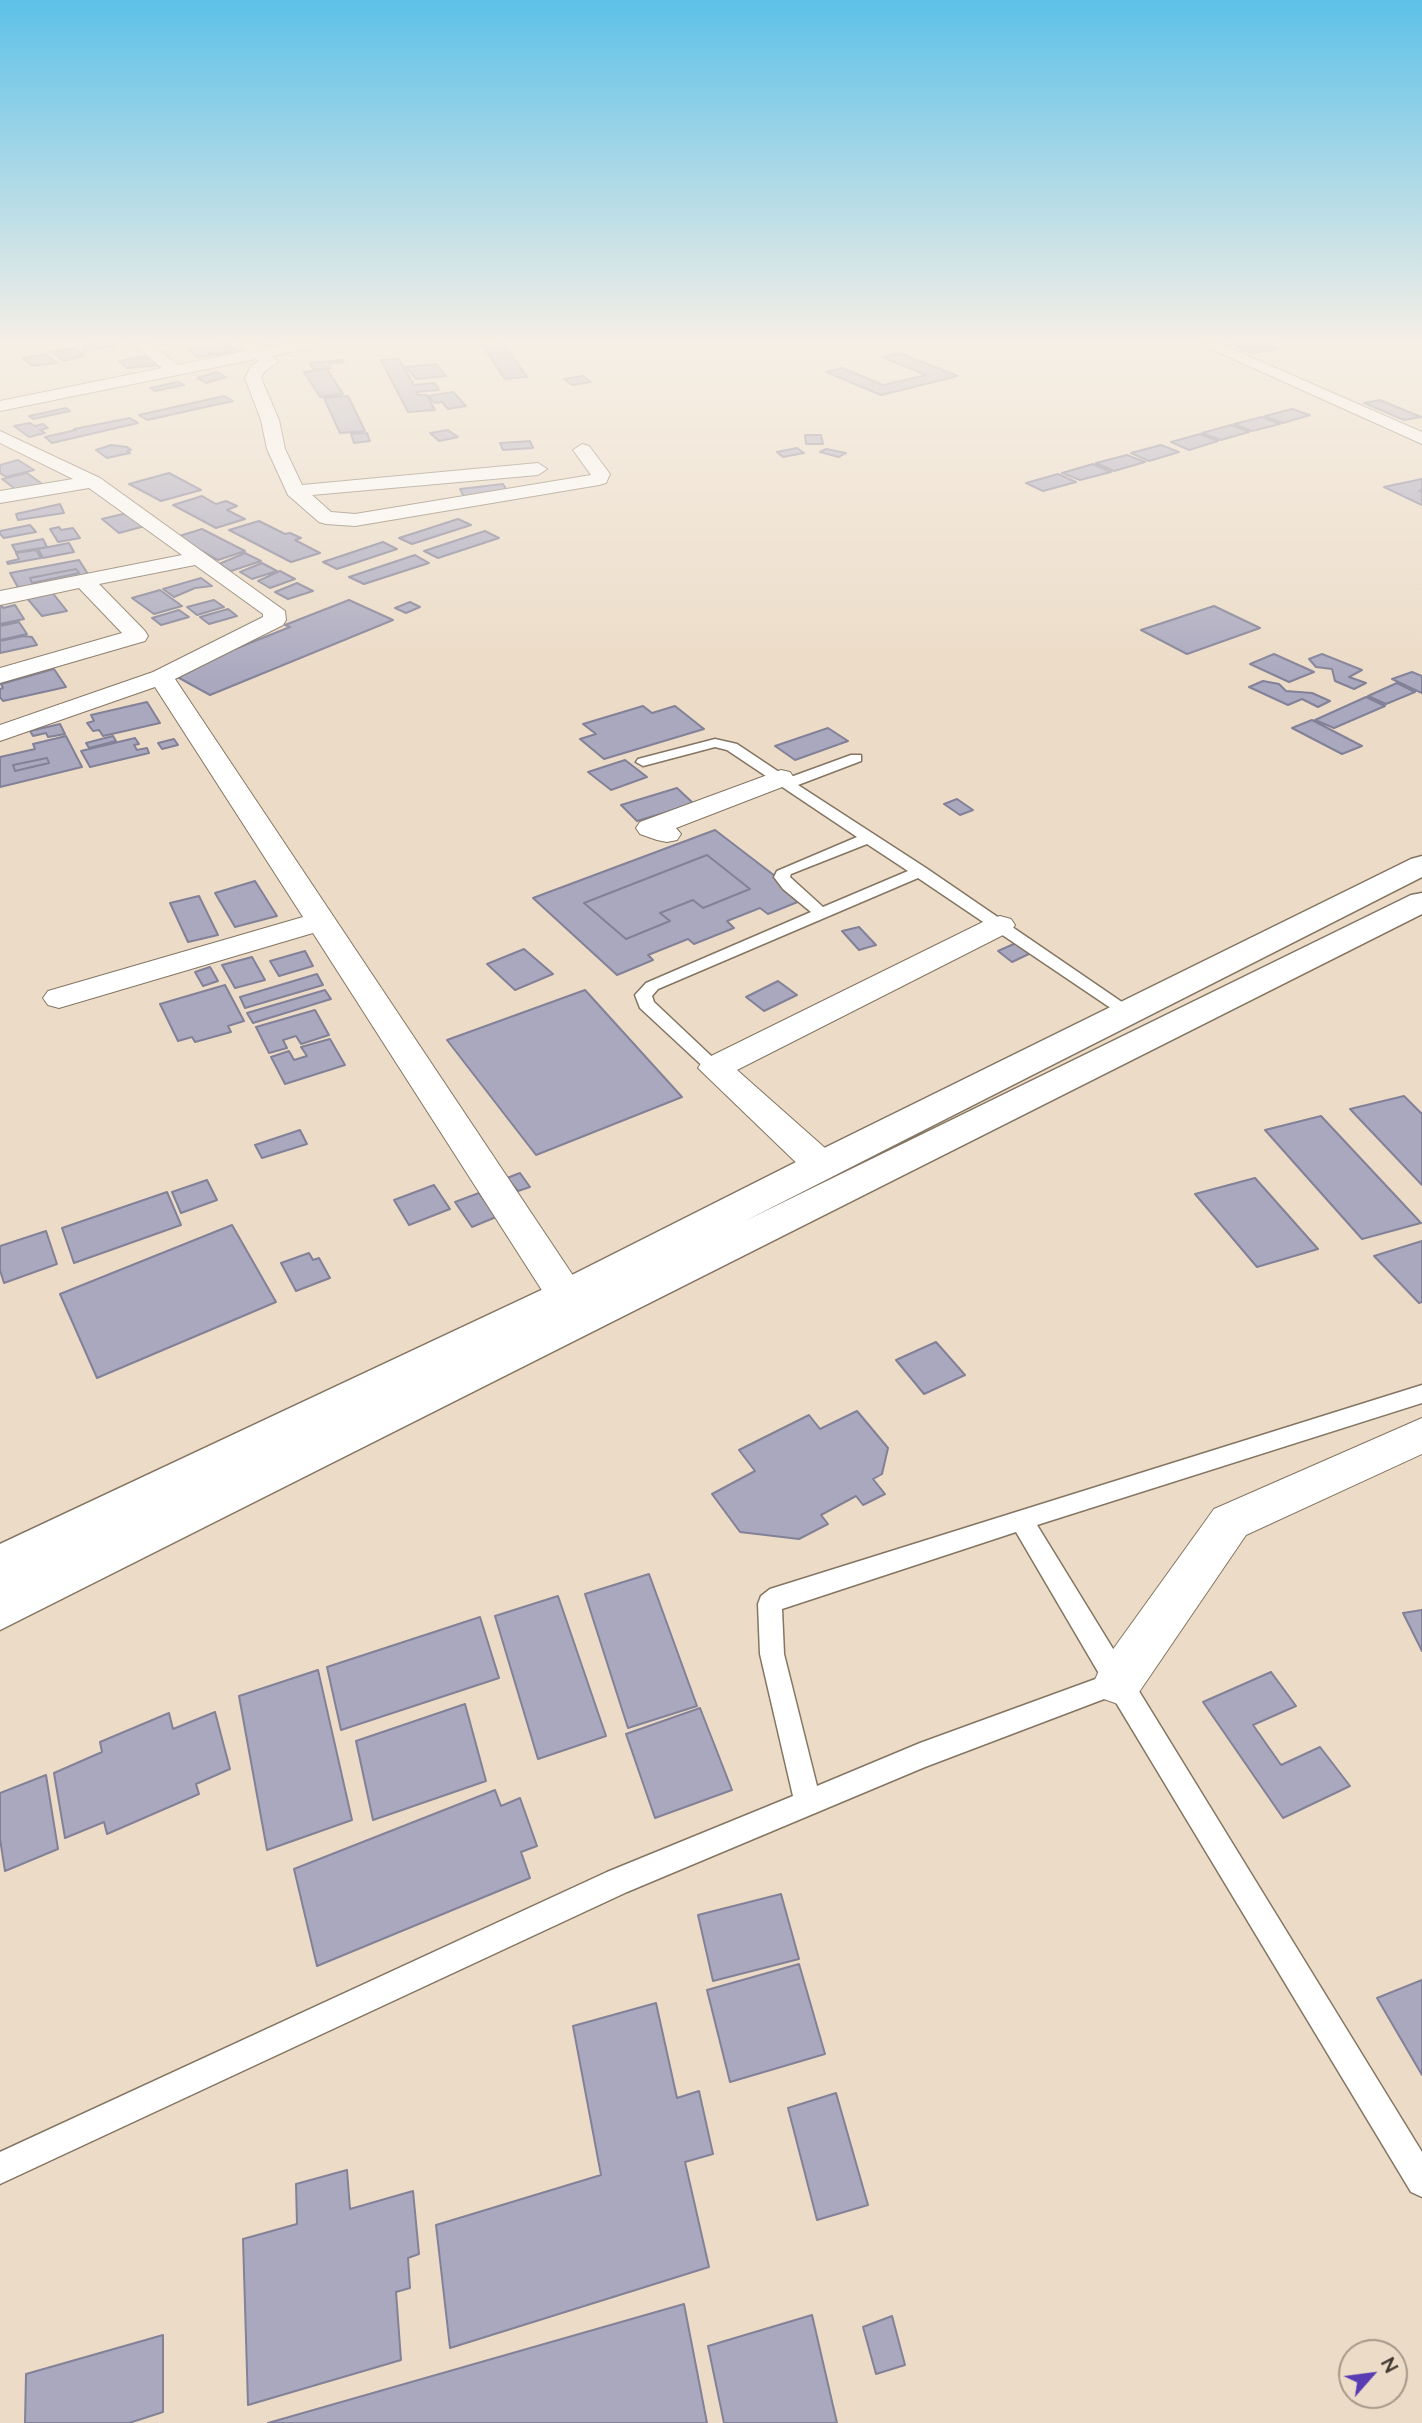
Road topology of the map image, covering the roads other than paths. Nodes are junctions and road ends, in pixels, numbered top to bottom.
1 (43, 457) edge
2 (280, 457) edge
3 (588, 457) edge
4 (589, 457) edge
5 (93, 482) junction
6 (295, 491) junction
7 (0, 497) edge
8 (198, 558) junction
9 (84, 581) junction
10 (0, 598) edge
11 (0, 676) edge
12 (161, 677) junction
13 (0, 733) edge
14 (856, 758) dead end
15 (643, 762) dead end
16 (785, 780) junction
17 (667, 834) dead end
18 (868, 838) junction
19 (1422, 865) edge
20 (921, 871) junction
21 (1422, 902) edge
22 (820, 912) junction
23 (320, 921) junction
24 (1000, 925) junction
25 (59, 998) dead end
26 (1127, 1011) junction
27 (715, 1068) junction
28 (821, 1165) junction
29 (566, 1296) junction
30 (1422, 1394) edge
31 (1422, 1435) edge
32 (1021, 1520) junction
33 (0, 1567) edge
34 (0, 1608) edge
35 (1118, 1682) junction
36 (808, 1802) junction
37 (0, 2168) edge
38 (1422, 2180) edge

1 - 5 street
2 - 6 street
3 - 6 street
4 - 6 street
5 - 7 street
5 - 8 street
8 - 9 street
8 - 12 street
9 - 10 street
9 - 11 street
12 - 13 street
12 - 23 street
14 - 16 lane
15 - 16 lane
16 - 17 street
16 - 18 lane
18 - 20 lane
18 - 22 lane
19 - 26 main road
20 - 22 lane
20 - 24 lane
21 - 34 main road
22 - 27 lane
23 - 25 street
23 - 29 street
24 - 26 lane
24 - 27 street
26 - 28 main road
27 - 28 street
28 - 29 main road
29 - 33 main road
30 - 32 lane
31 - 35 street
32 - 35 lane
32 - 36 lane
35 - 36 lane
35 - 38 lane
36 - 37 lane

